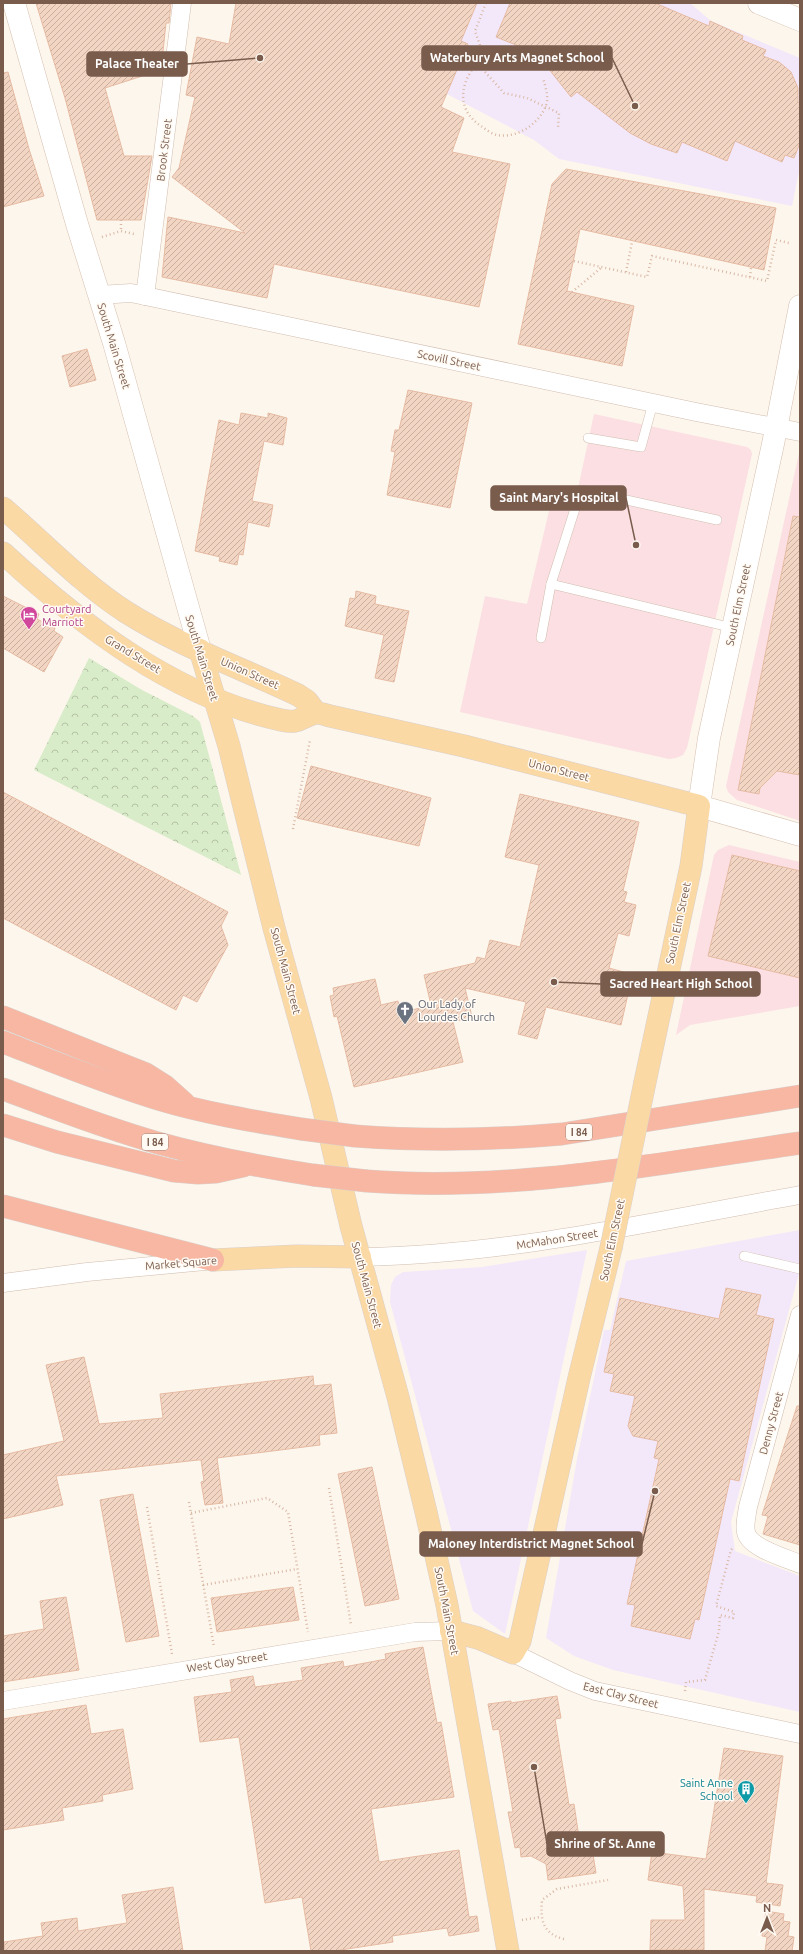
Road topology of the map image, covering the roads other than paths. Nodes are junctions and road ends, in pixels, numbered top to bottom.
1 (14, 3) edge
2 (182, 3) edge
3 (759, 3) edge
4 (800, 20) edge
5 (99, 295) junction
6 (145, 296) junction
7 (800, 306) edge
8 (653, 403) junction
9 (777, 427) junction
10 (800, 432) edge
11 (588, 438) dead end
12 (3, 508) edge
13 (717, 520) dead end
14 (3, 553) edge
15 (551, 584) junction
16 (733, 628) junction
17 (541, 638) dead end
18 (200, 650) junction
19 (215, 698) junction
20 (316, 713) junction
21 (699, 806) junction
22 (800, 835) edge
23 (3, 1017) edge
24 (3, 1042) edge
25 (3, 1089) edge
26 (800, 1096) edge
27 (188, 1107) junction
28 (3, 1125) edge
29 (800, 1143) edge
30 (248, 1164) junction
31 (800, 1195) edge
32 (3, 1206) edge
33 (744, 1256) dead end
34 (360, 1257) junction
35 (213, 1260) junction
36 (800, 1269) edge
37 (3, 1283) edge
38 (800, 1315) edge
39 (800, 1564) edge
40 (452, 1631) junction
41 (514, 1652) junction
42 (3, 1701) edge
43 (800, 1734) edge
44 (505, 1951) edge

1 - 5 main road, South Main Street
2 - 6 street, Brook Street
3 - 4 main road
5 - 6 street, Scovill Street
5 - 18 main road, South Main Street
6 - 8 street, Scovill Street
7 - 9 main road, South Elm Street
8 - 9 street, Scovill Street
8 - 11 lane
9 - 10 street, Scovill Street
9 - 16 main road, South Elm Street
12 - 18 main road
13 - 15 lane
14 - 19 main road, Grand Street
15 - 16 lane
15 - 17 lane
16 - 21 main road, South Elm Street
18 - 19 main road, South Main Street
18 - 20 main road, Union Street
19 - 20 main road
19 - 34 main road, South Main Street
20 - 21 main road, Union Street
21 - 22 main road, Union Street
21 - 41 main road, South Elm Street, bridge
23 - 27 highway
24 - 27 highway, I 84
25 - 30 highway, I 84
26 - 27 highway, I 84, bridge
28 - 30 highway
29 - 30 highway, I 84, bridge
31 - 34 street, McMahon Street
32 - 35 highway
33 - 36 lane
34 - 35 main road, Market Square
34 - 40 main road, South Main Street
35 - 37 street, Market Square
38 - 39 street, Denny Street
40 - 41 main road, East Clay Street
40 - 42 street, West Clay Street
40 - 44 main road, South Main Street
41 - 43 street, East Clay Street

